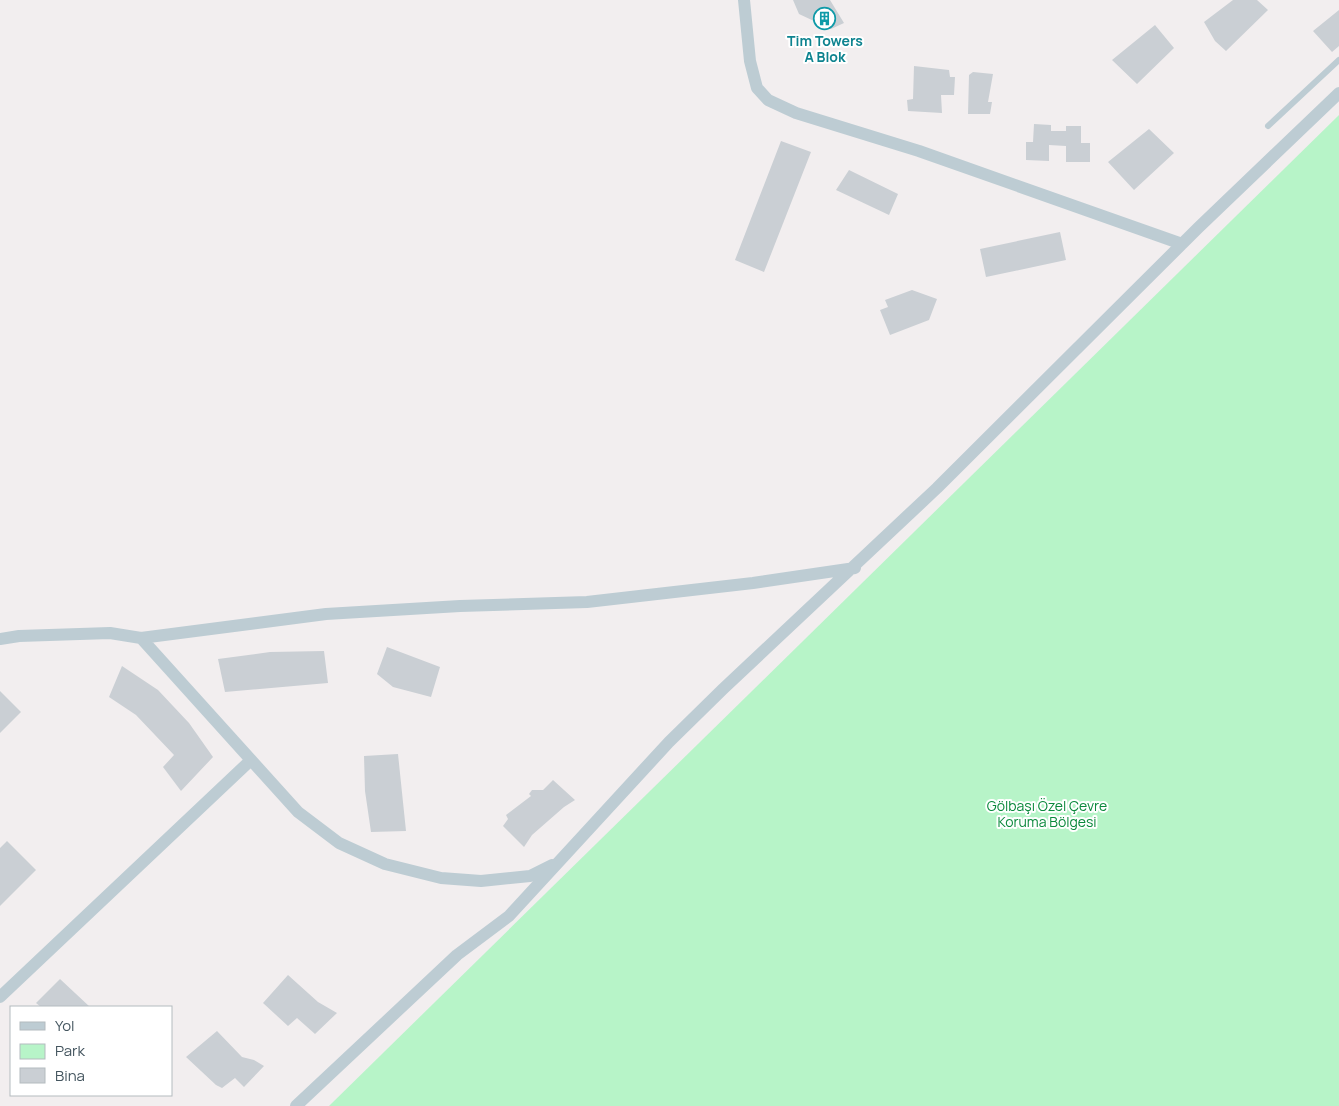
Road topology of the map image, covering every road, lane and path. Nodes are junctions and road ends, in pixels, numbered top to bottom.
1 (744, 0) edge
2 (1339, 60) edge
3 (1339, 93) edge
4 (1339, 102) edge
5 (1325, 106) junction
6 (1268, 126) dead end
7 (1182, 244) junction
8 (854, 568) junction
9 (141, 638) junction
10 (0, 639) edge
11 (251, 760) junction
12 (561, 860) junction
13 (0, 997) edge
14 (296, 1106) edge

1 - 7 street
2 - 6 lane
3 - 5 street
4 - 5 street
5 - 7 street
7 - 8 street
8 - 9 street
8 - 12 street
9 - 10 street
9 - 11 street
11 - 12 street
11 - 13 street
12 - 14 street

